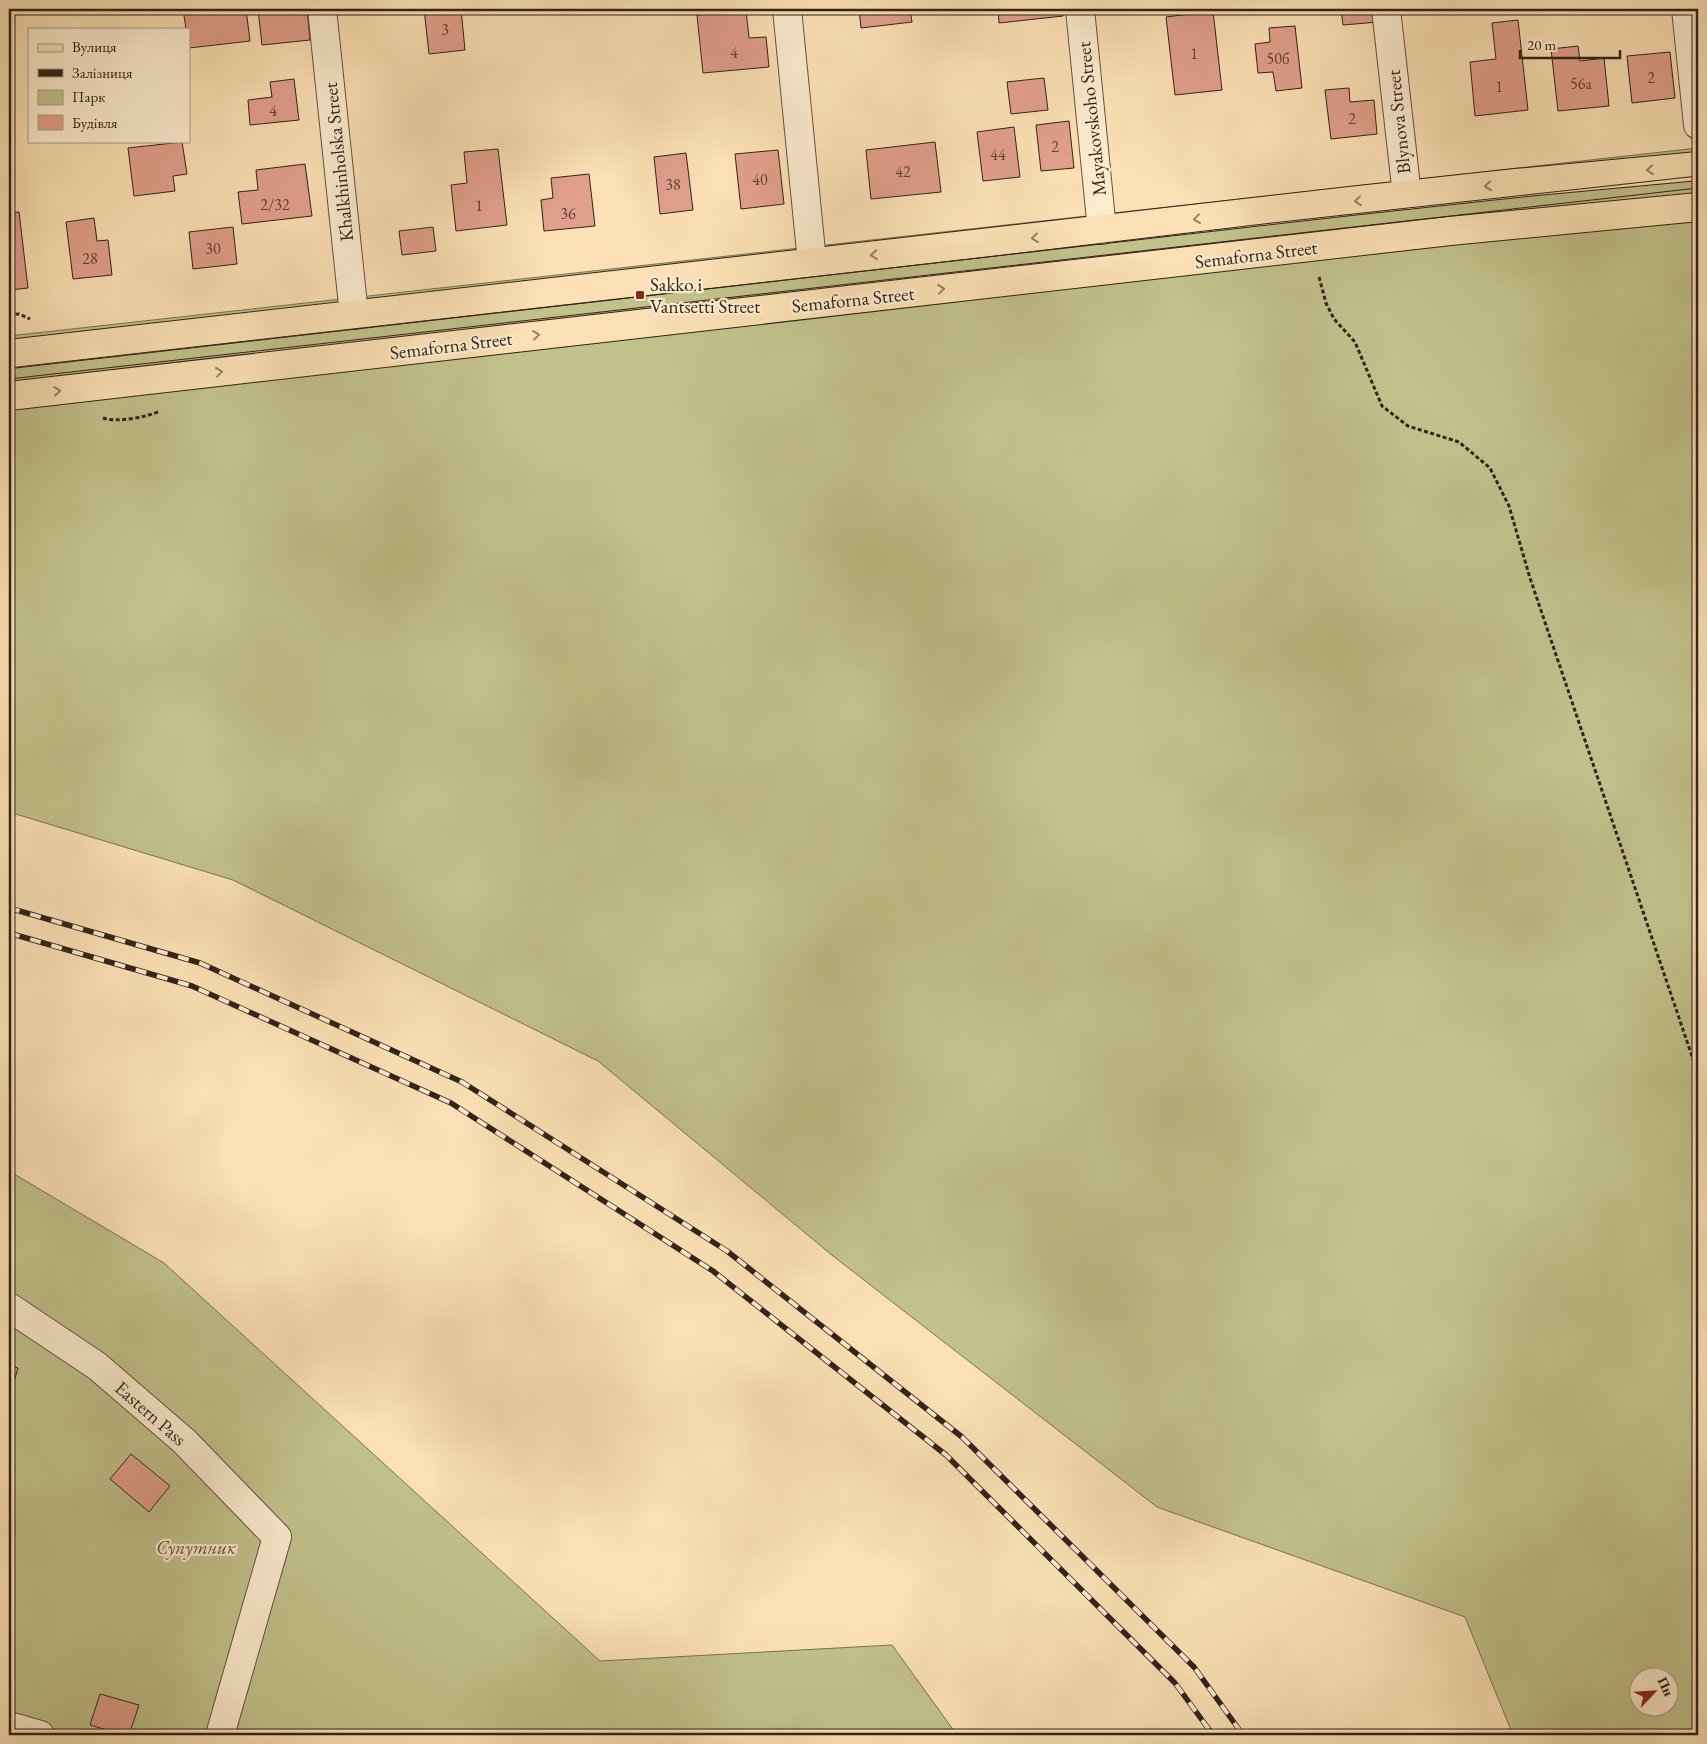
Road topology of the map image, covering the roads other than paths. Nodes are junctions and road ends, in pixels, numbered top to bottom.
1 (322, 9) edge
2 (788, 9) edge
3 (1080, 9) edge
4 (1386, 9) edge
5 (1686, 9) edge
6 (1698, 125) edge
7 (1698, 166) edge
8 (1407, 195) junction
9 (1698, 207) edge
10 (1102, 230) junction
11 (1412, 236) junction
12 (812, 262) junction
13 (354, 315) junction
14 (9, 354) edge
15 (9, 396) edge
16 (9, 1307) edge
17 (9, 1726) edge
18 (40, 1735) edge
19 (220, 1735) edge

1 - 13 street, Khalkhinholska Street
2 - 12 street
3 - 10 street, Mayakovskoho Street
4 - 8 street, Blynova Street
5 - 6 street
7 -> 8 main road
8 -> 10 main road
8 - 11 main road, Blynova Street
9 - 11 main road, Semaforna Street
10 -> 12 main road
15 -> 11 main road, Semaforna Street
12 - 13 main road
13 - 14 main road
16 - 19 street, Eastern Pass
17 - 18 street

